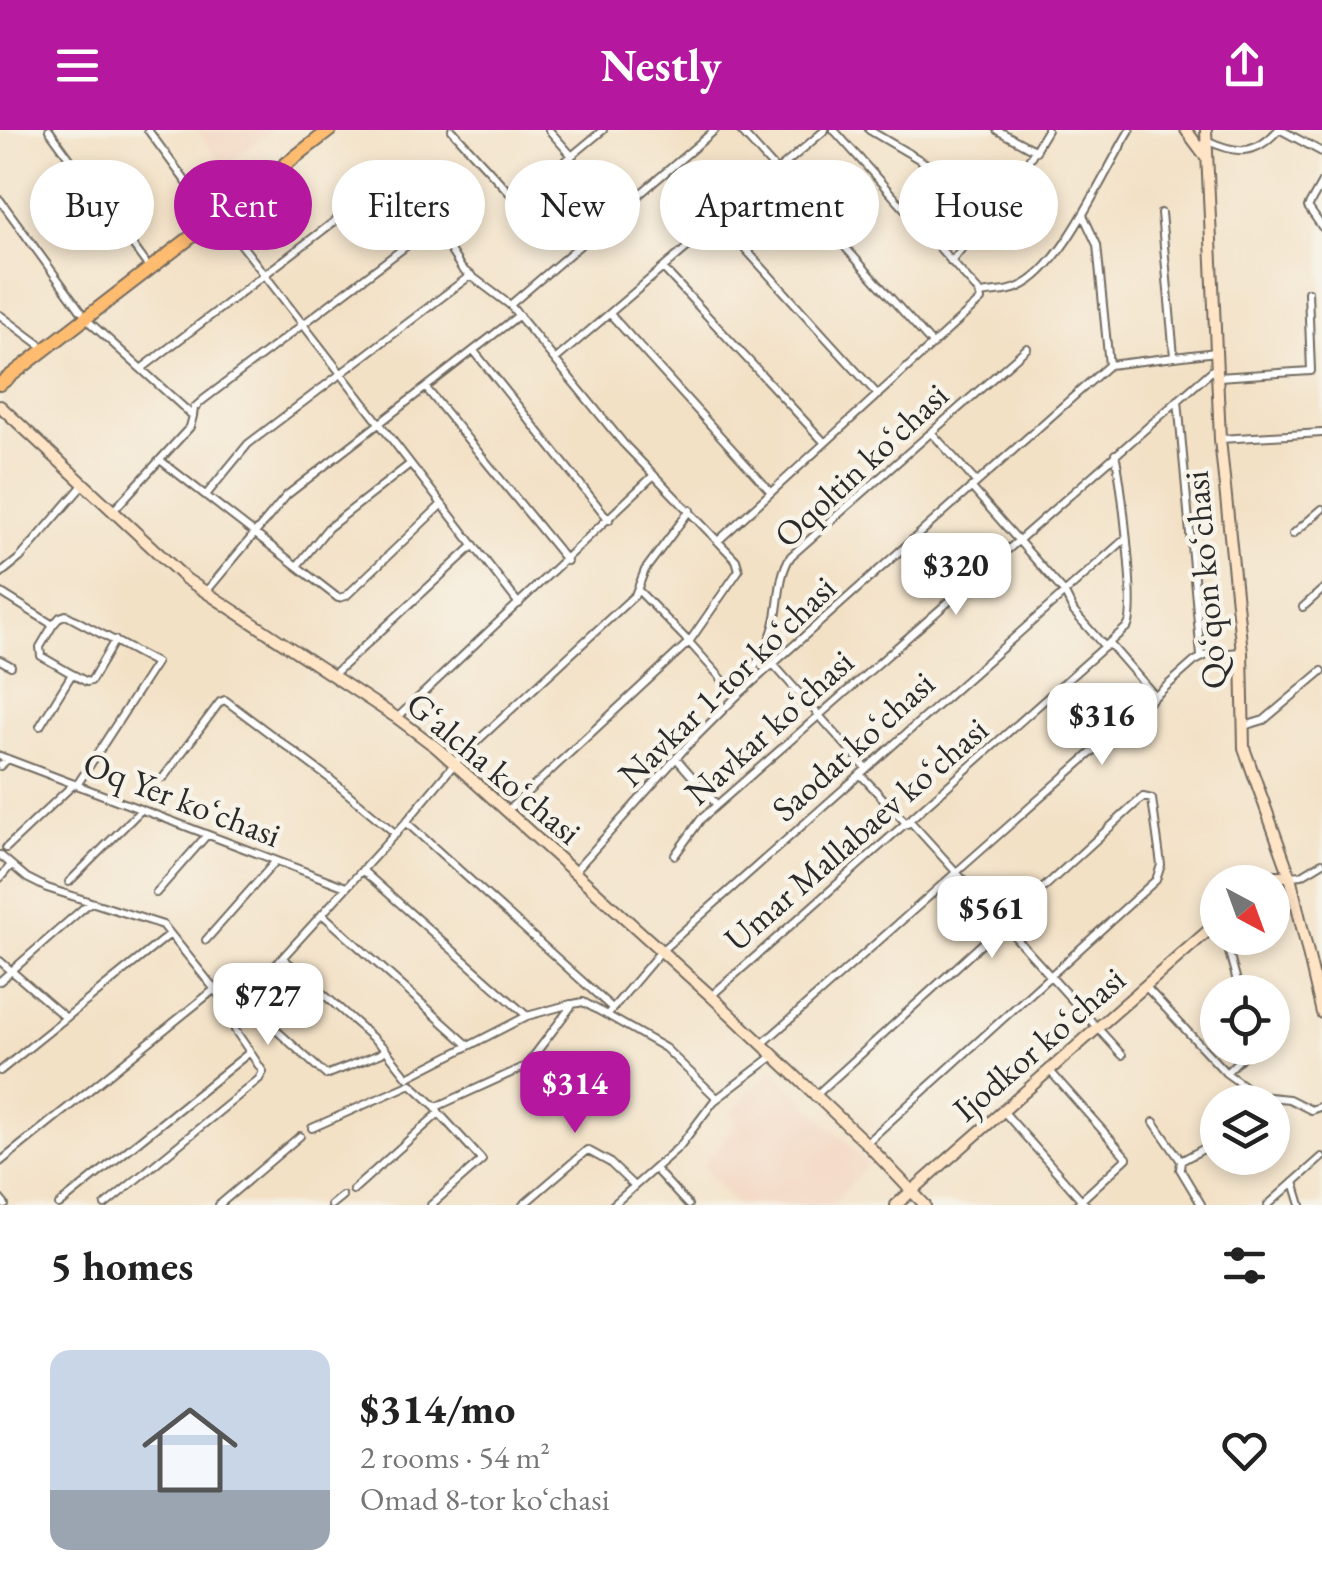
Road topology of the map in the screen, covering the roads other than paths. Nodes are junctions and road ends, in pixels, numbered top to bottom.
1 (49, 130) edge
2 (148, 130) edge
3 (316, 130) edge
4 (330, 130) edge
5 (452, 130) edge
6 (550, 130) edge
7 (603, 130) edge
8 (715, 130) edge
9 (740, 130) edge
10 (825, 130) edge
11 (834, 130) edge
12 (869, 130) edge
13 (998, 130) edge
14 (1047, 130) edge
15 (1130, 130) edge
16 (1186, 130) edge
17 (1280, 130) edge
18 (1206, 135) edge
19 (1036, 151) junction
20 (1322, 152) edge
21 (572, 156) junction
22 (280, 160) edge
23 (289, 160) edge
24 (765, 160) edge
25 (789, 160) edge
26 (921, 160) edge
27 (1030, 160) edge
28 (1208, 160) junction
29 (174, 163) edge
30 (1322, 182) edge
31 (0, 200) edge
32 (1161, 213) dead end
33 (1083, 214) junction
34 (332, 223) edge
35 (1322, 227) edge
36 (174, 242) edge
37 (174, 245) edge
38 (244, 250) edge
39 (685, 250) edge
40 (746, 250) edge
41 (846, 250) edge
42 (960, 250) edge
43 (145, 262) junction
44 (950, 262) junction
45 (664, 268) junction
46 (264, 274) junction
47 (471, 275) junction
48 (1308, 292) dead end
49 (980, 293) junction
50 (510, 305) junction
51 (610, 314) junction
52 (0, 315) edge
53 (83, 315) junction
54 (518, 315) junction
55 (302, 323) junction
56 (39, 344) junction
57 (933, 345) junction
58 (1027, 348) dead end
59 (474, 351) junction
60 (1218, 352) junction
61 (1174, 356) junction
62 (556, 359) junction
63 (1109, 365) junction
64 (141, 369) junction
65 (1218, 371) junction
66 (340, 375) junction
67 (2, 379) edge
68 (426, 388) junction
69 (878, 395) junction
70 (1178, 399) junction
71 (2, 409) edge
72 (192, 416) junction
73 (379, 424) junction
74 (932, 432) junction
75 (1322, 432) edge
76 (1220, 439) junction
77 (825, 444) junction
78 (1115, 454) junction
79 (160, 460) junction
80 (410, 464) junction
81 (654, 475) junction
82 (974, 484) junction
83 (84, 485) junction
84 (771, 492) junction
85 (206, 495) junction
86 (442, 504) junction
87 (1322, 509) edge
88 (690, 510) junction
89 (114, 511) junction
90 (608, 520) junction
91 (255, 532) junction
92 (1293, 534) dead end
93 (1017, 539) junction
94 (719, 540) junction
95 (1124, 540) junction
96 (474, 545) junction
97 (567, 560) junction
98 (296, 566) junction
99 (0, 574) edge
100 (638, 590) junction
101 (1322, 590) edge
102 (0, 592) edge
103 (1064, 592) junction
104 (205, 593) junction
105 (519, 604) junction
106 (1302, 607) dead end
107 (53, 625) junction
108 (115, 640) junction
109 (689, 642) junction
110 (1107, 645) junction
111 (1242, 652) junction
112 (1202, 657) junction
113 (0, 660) edge
114 (773, 664) junction
115 (11, 666) dead end
116 (1322, 671) edge
117 (72, 674) junction
118 (332, 676) junction
119 (735, 694) junction
120 (1156, 696) junction
121 (820, 716) junction
122 (397, 718) junction
123 (40, 726) dead end
124 (1243, 726) junction
125 (4, 758) edge
126 (676, 758) junction
127 (454, 764) junction
128 (0, 766) edge
129 (863, 771) junction
130 (163, 778) dead end
131 (76, 785) junction
132 (717, 805) junction
133 (140, 810) junction
134 (507, 811) junction
135 (406, 822) junction
136 (908, 822) junction
137 (207, 834) junction
138 (396, 834) junction
139 (3, 852) edge
140 (675, 855) dead end
141 (276, 862) junction
142 (1322, 863) edge
143 (12, 865) junction
144 (1286, 865) edge
145 (362, 870) junction
146 (574, 872) junction
147 (958, 872) junction
148 (1290, 876) joint
149 (0, 878) edge
150 (69, 882) dead end
151 (346, 888) junction
152 (156, 893) dead end
153 (88, 904) junction
154 (322, 914) junction
155 (1006, 924) junction
156 (170, 933) junction
157 (1200, 938) edge
158 (206, 940) dead end
159 (661, 951) junction
160 (283, 958) junction
161 (0, 960) edge
162 (1317, 968) edge
163 (12, 971) junction
164 (1050, 975) junction
165 (0, 981) edge
166 (1146, 986) junction
167 (215, 988) junction
168 (710, 996) junction
169 (244, 1001) junction
170 (572, 1004) junction
171 (609, 1011) junction
172 (233, 1012) junction
173 (1322, 1013) edge
174 (527, 1016) junction
175 (66, 1018) junction
176 (1098, 1028) junction
177 (467, 1044) junction
178 (761, 1046) junction
179 (384, 1048) junction
180 (250, 1052) junction
181 (1122, 1055) dead end
182 (772, 1056) junction
183 (1234, 1065) edge
184 (0, 1071) edge
185 (1050, 1071) junction
186 (1226, 1073) junction
187 (409, 1080) junction
188 (1239, 1085) edge
189 (814, 1097) junction
190 (717, 1098) junction
191 (1290, 1100) edge
192 (1322, 1106) edge
193 (437, 1110) junction
194 (1004, 1112) junction
195 (1154, 1122) dead end
196 (312, 1128) dead end
197 (300, 1136) dead end
198 (866, 1143) junction
199 (1200, 1151) edge
200 (1322, 1157) edge
201 (1181, 1161) junction
202 (0, 1162) edge
203 (655, 1169) junction
204 (1294, 1182) junction
205 (634, 1186) junction
206 (352, 1190) dead end
207 (912, 1190) junction
208 (342, 1196) dead end
209 (0, 1199) edge
210 (1081, 1203) edge
211 (1201, 1204) edge
212 (5, 1205) edge
213 (59, 1205) edge
214 (105, 1205) edge
215 (219, 1205) edge
216 (332, 1205) edge
217 (431, 1205) edge
218 (523, 1205) edge
219 (613, 1205) edge
220 (688, 1205) edge
221 (896, 1205) edge
222 (925, 1205) edge
223 (1268, 1205) edge
224 (1301, 1205) edge

1 - 43 street
2 - 29 street
3 - 22 highway
4 - 23 highway
5 - 21 street
6 - 21 street
7 - 21 street
8 - 50 street
9 - 24 street
10 - 25 street
11 - 44 street
12 - 26 street
13 - 19 street
14 - 19 street
15 - 33 street
16 - 28 street
17 - 18 street
17 - 20 street
18 - 28 street, Qoʻqon koʻchasi
19 - 27 street
28 - 60 street, Qoʻqon koʻchasi
30 - 35 street
31 - 53 street
32 - 61 street
33 - 49 street
33 - 63 street
34 - 46 street
36 - 43 highway
37 - 53 highway
38 - 46 street
39 - 45 street
40 - 69 street
41 - 57 street
42 - 44 street
43 - 53 highway
44 - 49 street
45 - 51 street
45 - 77 street
46 - 55 street
46 - 64 street
47 - 50 street
47 - 55 street
47 - 66 street
48 - 65 street
49 - 57 street
50 - 54 street
51 - 62 street
51 - 84 street
52 - 56 street
53 - 56 highway
53 - 64 street
53 - 67 highway
54 - 59 street
54 - 62 street
55 - 66 street
55 - 72 street
56 - 67 highway
57 - 69 street
58 - 74 street, Oqoltin koʻchasi
59 - 68 street
59 - 90 street
60 - 61 street
60 - 65 street, Qoʻqon koʻchasi
61 - 63 street
62 - 81 street
63 - 82 street, Navkar 1-tor koʻchasi
64 - 72 street
65 - 70 street, Navkar koʻchasi
65 - 76 street, Qoʻqon koʻchasi
66 - 73 street
66 - 85 street
67 - 71 street
68 - 73 street
68 - 97 street
69 - 77 street
70 - 78 street, Navkar koʻchasi
70 - 112 street
71 - 83 street, Gʻalcha koʻchasi
72 - 79 street
73 - 80 street
73 - 91 street
74 - 82 street
74 - 119 street, Oqoltin koʻchasi
75 - 76 street
76 - 111 street, Qoʻqon koʻchasi
77 - 84 street
78 - 93 street, Navkar koʻchasi
78 - 95 street, Umar Mallabaev koʻchasi
79 - 85 street
79 - 89 street
80 - 86 street
80 - 98 street
81 - 88 street
81 - 90 street
82 - 93 street
82 - 114 street, Navkar 1-tor koʻchasi
83 - 89 street, Gʻalcha koʻchasi
83 - 99 street
84 - 94 street
85 - 91 street
86 - 96 street
86 - 98 street
87 - 92 street
88 - 94 street
88 - 100 street
89 - 104 street, Gʻalcha koʻchasi
90 - 97 street
91 - 98 street
91 - 104 street
93 - 103 street
93 - 121 street, Navkar koʻchasi
94 - 109 street
95 - 103 street, Saodat koʻchasi
95 - 110 street, Umar Mallabaev koʻchasi
96 - 105 street
96 - 118 street
97 - 105 street
100 - 109 street
100 - 127 street
101 - 106 street
102 - 107 street
103 - 110 street
103 - 129 street, Saodat koʻchasi
104 - 118 street, Gʻalcha koʻchasi
105 - 122 street
107 - 108 street
107 - 117 street
108 - 117 street
108 - 131 street
109 - 119 street
109 - 134 street
110 - 120 street
110 - 136 street, Umar Mallabaev koʻchasi
111 - 112 street
111 - 124 street, Qoʻqon koʻchasi
112 - 120 street
113 - 115 street
114 - 119 street, Navkar 1-tor koʻchasi
114 - 121 street
116 - 124 street
117 - 123 street
118 - 122 street, Gʻalcha koʻchasi
119 - 126 street, Navkar 1-tor koʻchasi
120 - 147 street
121 - 129 street
121 - 132 street, Navkar koʻchasi
122 - 127 street, Gʻalcha koʻchasi
124 - 144 street, Qoʻqon koʻchasi
125 - 128 street
125 - 131 street, Oq Yer koʻchasi
126 - 132 street
126 - 146 street, Navkar 1-tor koʻchasi
127 - 134 street, Gʻalcha koʻchasi
127 - 135 street
129 - 136 street
129 - 159 street, Saodat koʻchasi
130 - 138 street
131 - 133 street, Oq Yer koʻchasi
131 - 139 street
132 - 140 street, Navkar koʻchasi
133 - 137 street, Oq Yer koʻchasi
133 - 150 street
134 - 146 street, Gʻalcha koʻchasi
135 - 138 street
135 - 171 street
136 - 147 street
136 - 168 street, Umar Mallabaev koʻchasi
137 - 141 street, Oq Yer koʻchasi
137 - 152 street
138 - 145 street
139 - 143 street
141 - 151 street, Oq Yer koʻchasi
141 - 158 street
142 - 148 street
143 - 149 street
143 - 153 street
145 - 151 street
145 - 174 street
146 - 159 street, Gʻalcha koʻchasi
147 - 155 street
147 - 178 street
148 - 162 street, Qoʻqon koʻchasi
151 - 154 street
153 - 156 street
153 - 163 street
154 - 160 street
154 - 177 street
155 - 164 street
155 - 164 street
155 - 189 street
156 - 167 street
156 - 175 street
157 - 166 street, Ijodkor koʻchasi
159 - 168 street, Gʻalcha koʻchasi
159 - 171 street, Saodat koʻchasi
160 - 169 street
160 - 179 street
161 - 163 street
162 - 173 street, Qoʻqon koʻchasi
163 - 165 street
163 - 175 street
164 - 176 street
164 - 198 street
166 - 176 street, Ijodkor koʻchasi
166 - 186 street
167 - 172 street
167 - 202 street
168 - 178 street, Gʻalcha koʻchasi
169 - 172 street
169 - 179 street
170 - 171 street
170 - 174 street
170 - 193 street
171 - 190 street
172 - 180 street
174 - 177 street
175 - 184 street
176 - 181 street
176 - 185 street, Ijodkor koʻchasi
177 - 187 street
178 - 182 street, Gʻalcha koʻchasi
179 - 187 street
180 - 213 street
180 - 214 street
182 - 189 street, Gʻalcha koʻchasi
182 - 190 street
183 - 186 street
185 - 194 street, Ijodkor koʻchasi
185 - 210 street
186 - 188 street
187 - 193 street
187 - 196 street
189 - 198 street, Gʻalcha koʻchasi
190 - 203 street
191 - 192 street
193 - 206 street
193 - 217 street
194 - 207 street, Ijodkor koʻchasi
194 - 210 street
195 - 201 street
197 - 215 street
198 - 207 street, Gʻalcha koʻchasi
199 - 201 street
200 - 204 street
201 - 211 street
203 - 205 street
203 - 220 street
204 - 223 street
204 - 224 street
205 - 218 street
205 - 219 street
207 - 221 street, Ijodkor koʻchasi
207 - 222 street, Gʻalcha koʻchasi
208 - 216 street
209 - 212 street

